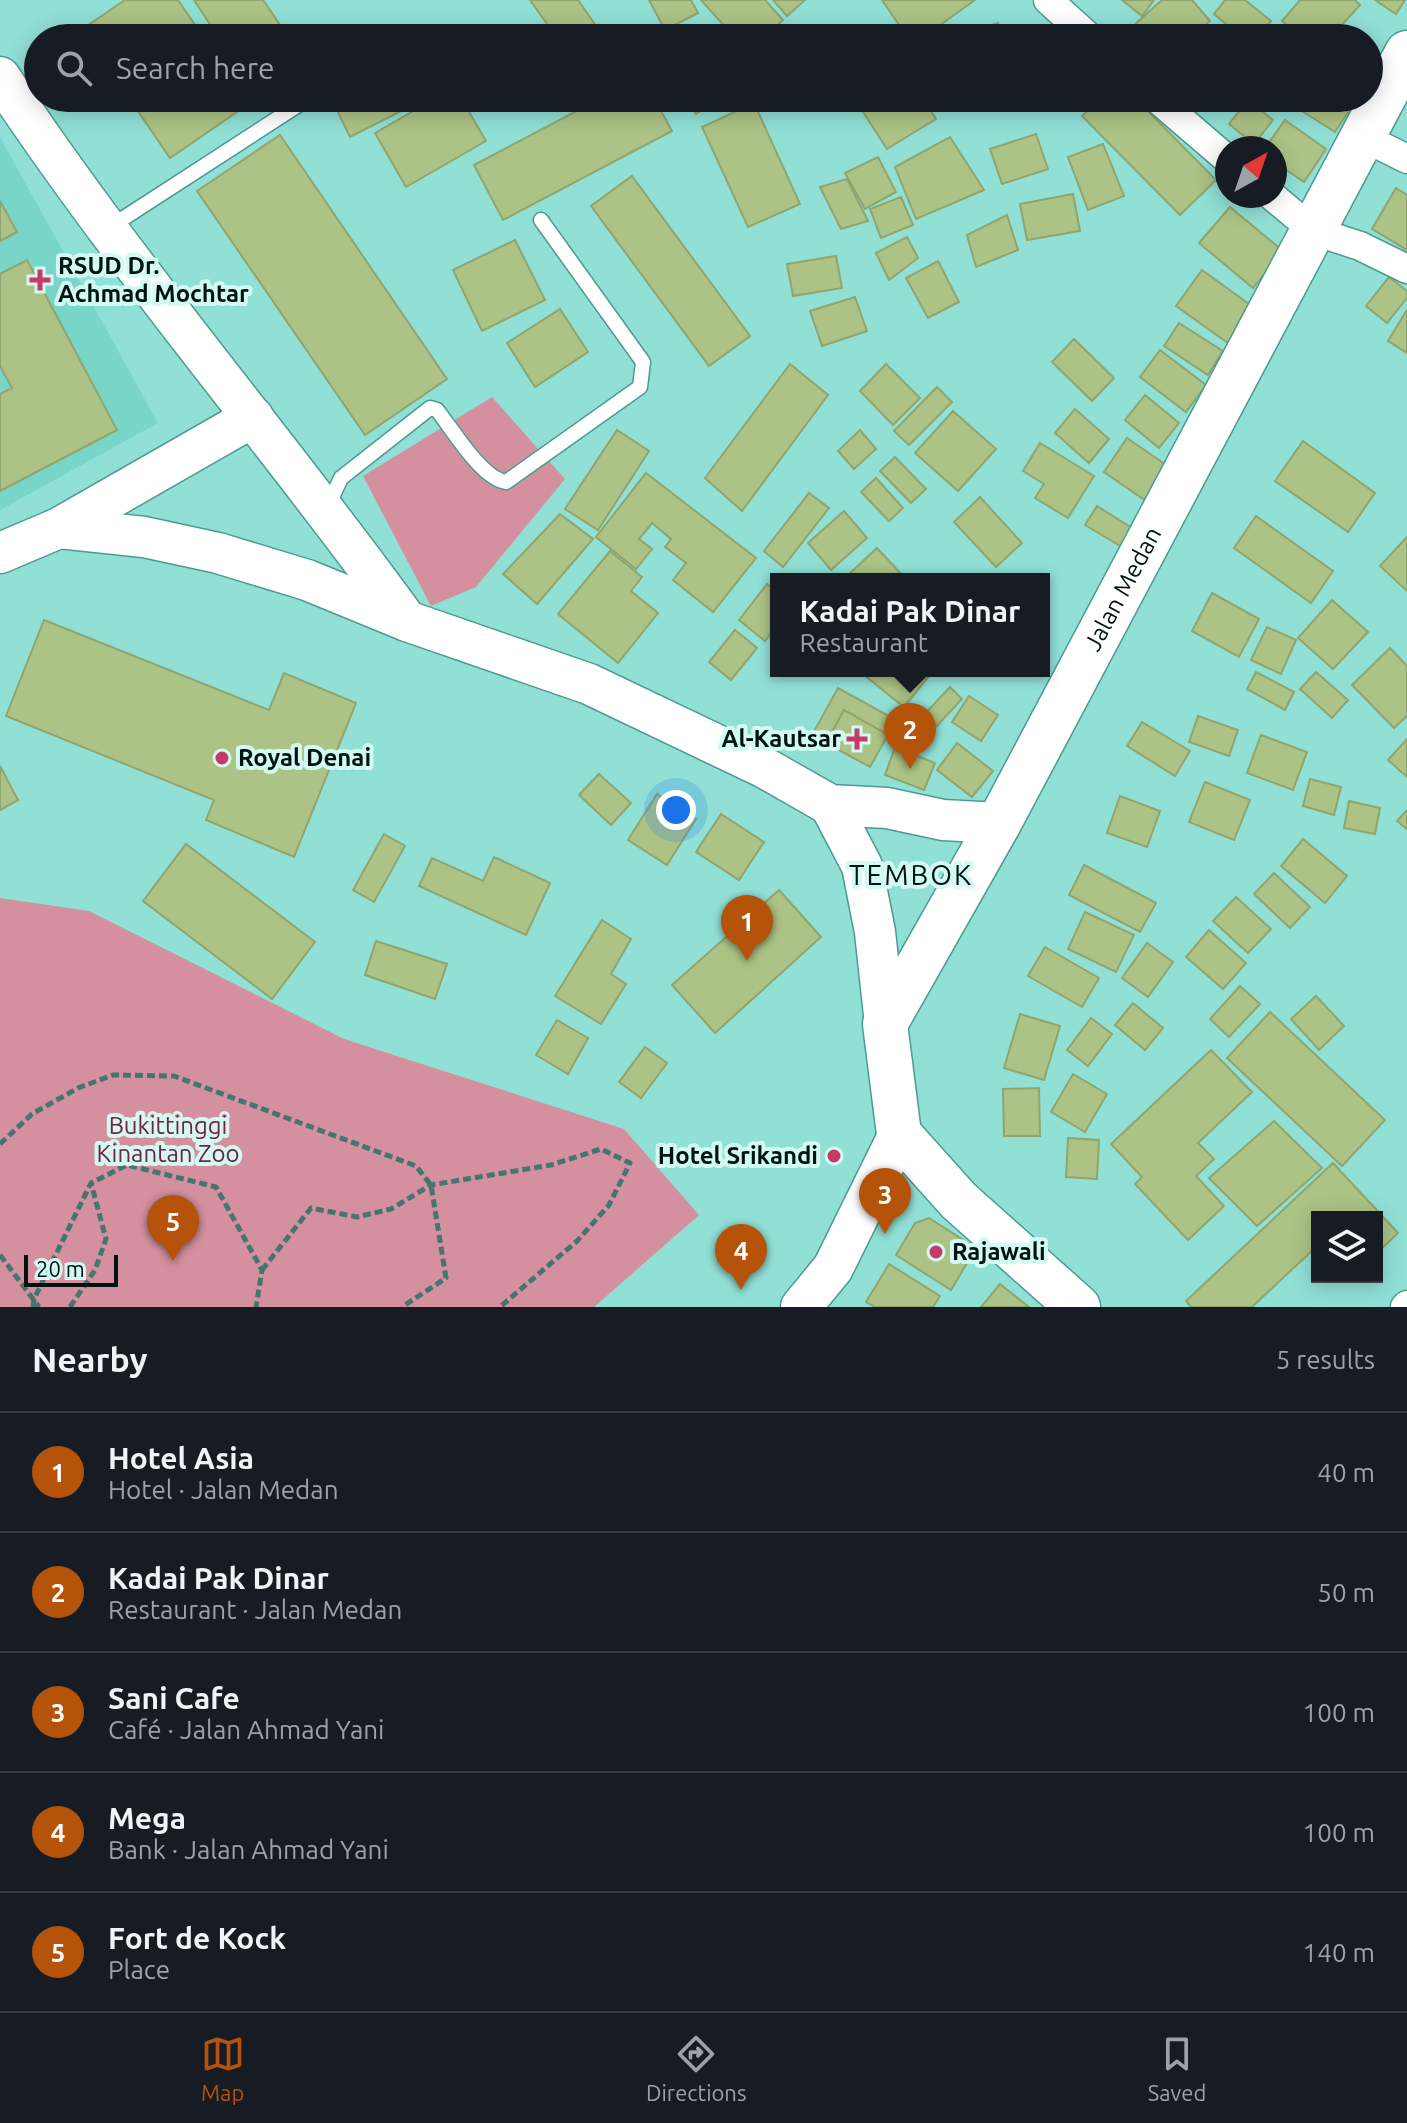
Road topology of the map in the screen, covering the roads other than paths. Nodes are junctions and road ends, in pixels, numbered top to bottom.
1 (1048, 0) edge
2 (1075, 24) edge
3 (1407, 53) edge
4 (0, 77) edge
5 (1383, 99) edge
6 (24, 111) edge
7 (24, 112) edge
8 (288, 112) edge
9 (1172, 112) edge
10 (1376, 112) edge
11 (1363, 137) junction
12 (1215, 149) edge
13 (1407, 159) edge
14 (1286, 208) edge
15 (541, 220) dead end
16 (107, 230) junction
17 (1314, 231) junction
18 (1407, 269) edge
19 (253, 417) junction
20 (326, 510) junction
21 (59, 528) junction
22 (0, 553) edge
23 (407, 621) junction
24 (830, 805) junction
25 (999, 823) junction
26 (885, 1024) junction
27 (899, 1134) junction
28 (801, 1307) edge
29 (1078, 1307) edge

1 - 2 street
3 - 5 main road, Jalan Medan
4 - 6 main road
7 - 16 main road
8 - 16 lane
9 - 12 street
10 - 11 main road, Jalan Medan
11 - 13 street
11 - 17 main road, Jalan Medan
14 - 17 street
15 - 20 lane
16 - 19 main road
17 - 18 street
17 - 25 main road, Jalan Medan
19 - 20 main road
19 - 21 main road
20 - 23 main road
21 - 22 main road
21 - 23 main road
23 - 24 main road
24 - 25 main road
24 - 26 main road
25 - 26 main road, Jalan Medan
26 - 27 main road
27 - 28 main road
27 - 29 main road

